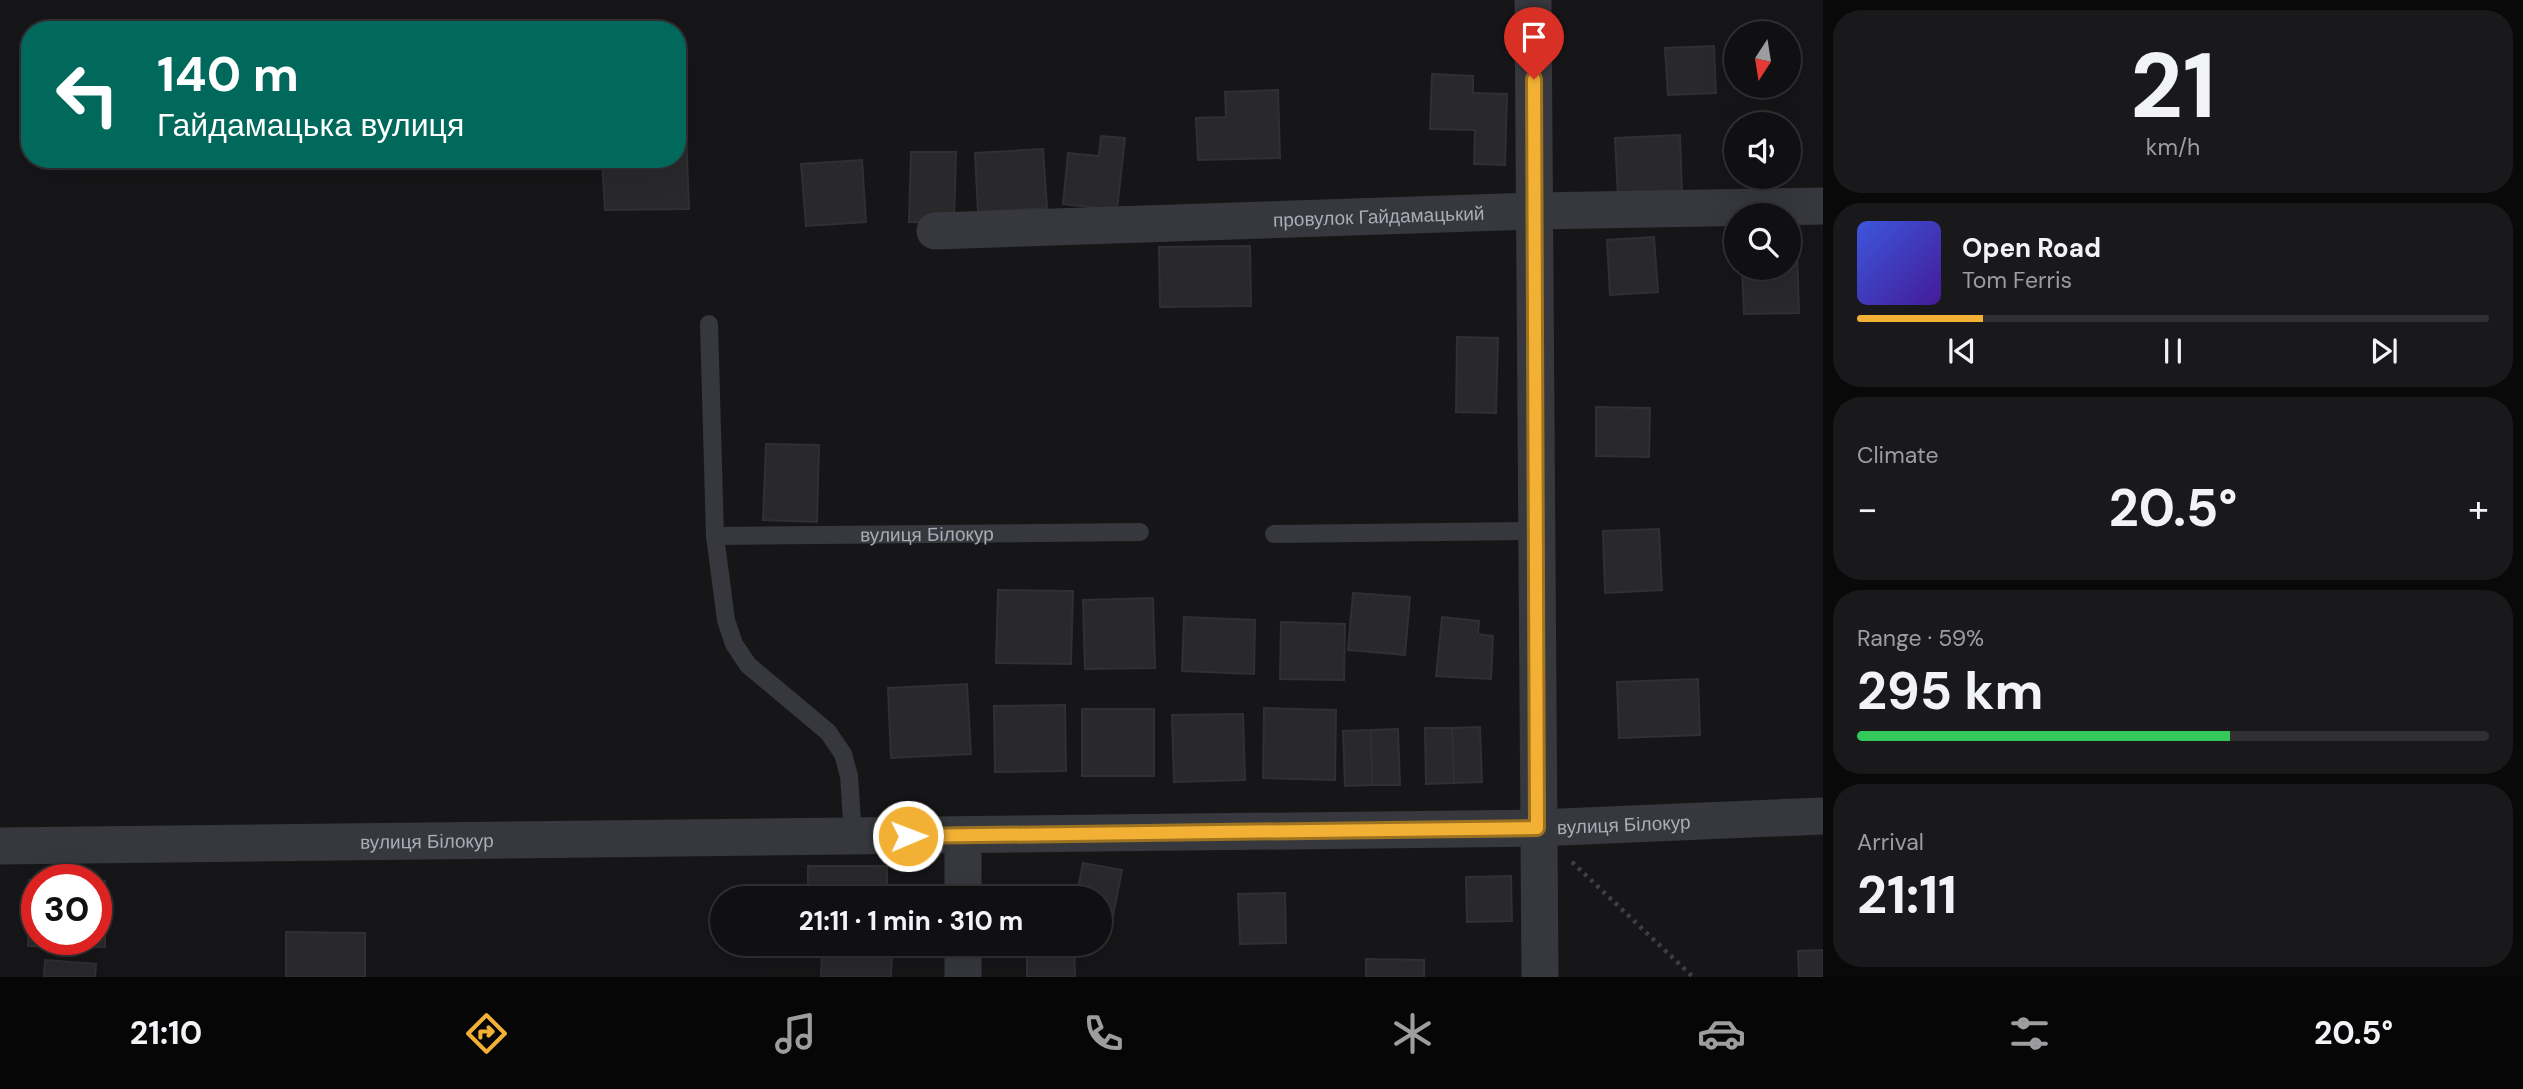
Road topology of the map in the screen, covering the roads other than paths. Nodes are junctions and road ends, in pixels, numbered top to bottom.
1 (1533, 0) edge
2 (1823, 206) edge
3 (1535, 211) junction
4 (935, 231) dead end
5 (709, 324) dead end
6 (1536, 531) junction
7 (1140, 532) dead end
8 (1274, 534) dead end
9 (715, 536) junction
10 (1823, 816) edge
11 (1537, 828) junction
12 (963, 835) junction
13 (853, 836) junction
14 (0, 846) edge
15 (963, 886) edge
16 (963, 956) edge
17 (963, 977) edge
18 (1540, 977) edge

1 - 3 street
2 - 3 street, провулок Гайдамацький
3 - 4 street, провулок Гайдамацький
3 - 6 street
5 - 9 lane
6 - 8 lane
6 - 11 street
7 - 9 lane, вулиця Білокур
9 - 13 lane
10 - 11 street, вулиця Білокур
11 - 12 street, вулиця Білокур
11 - 18 street
12 - 13 street, вулиця Білокур
12 - 15 street
13 - 14 street, вулиця Білокур
16 - 17 street

